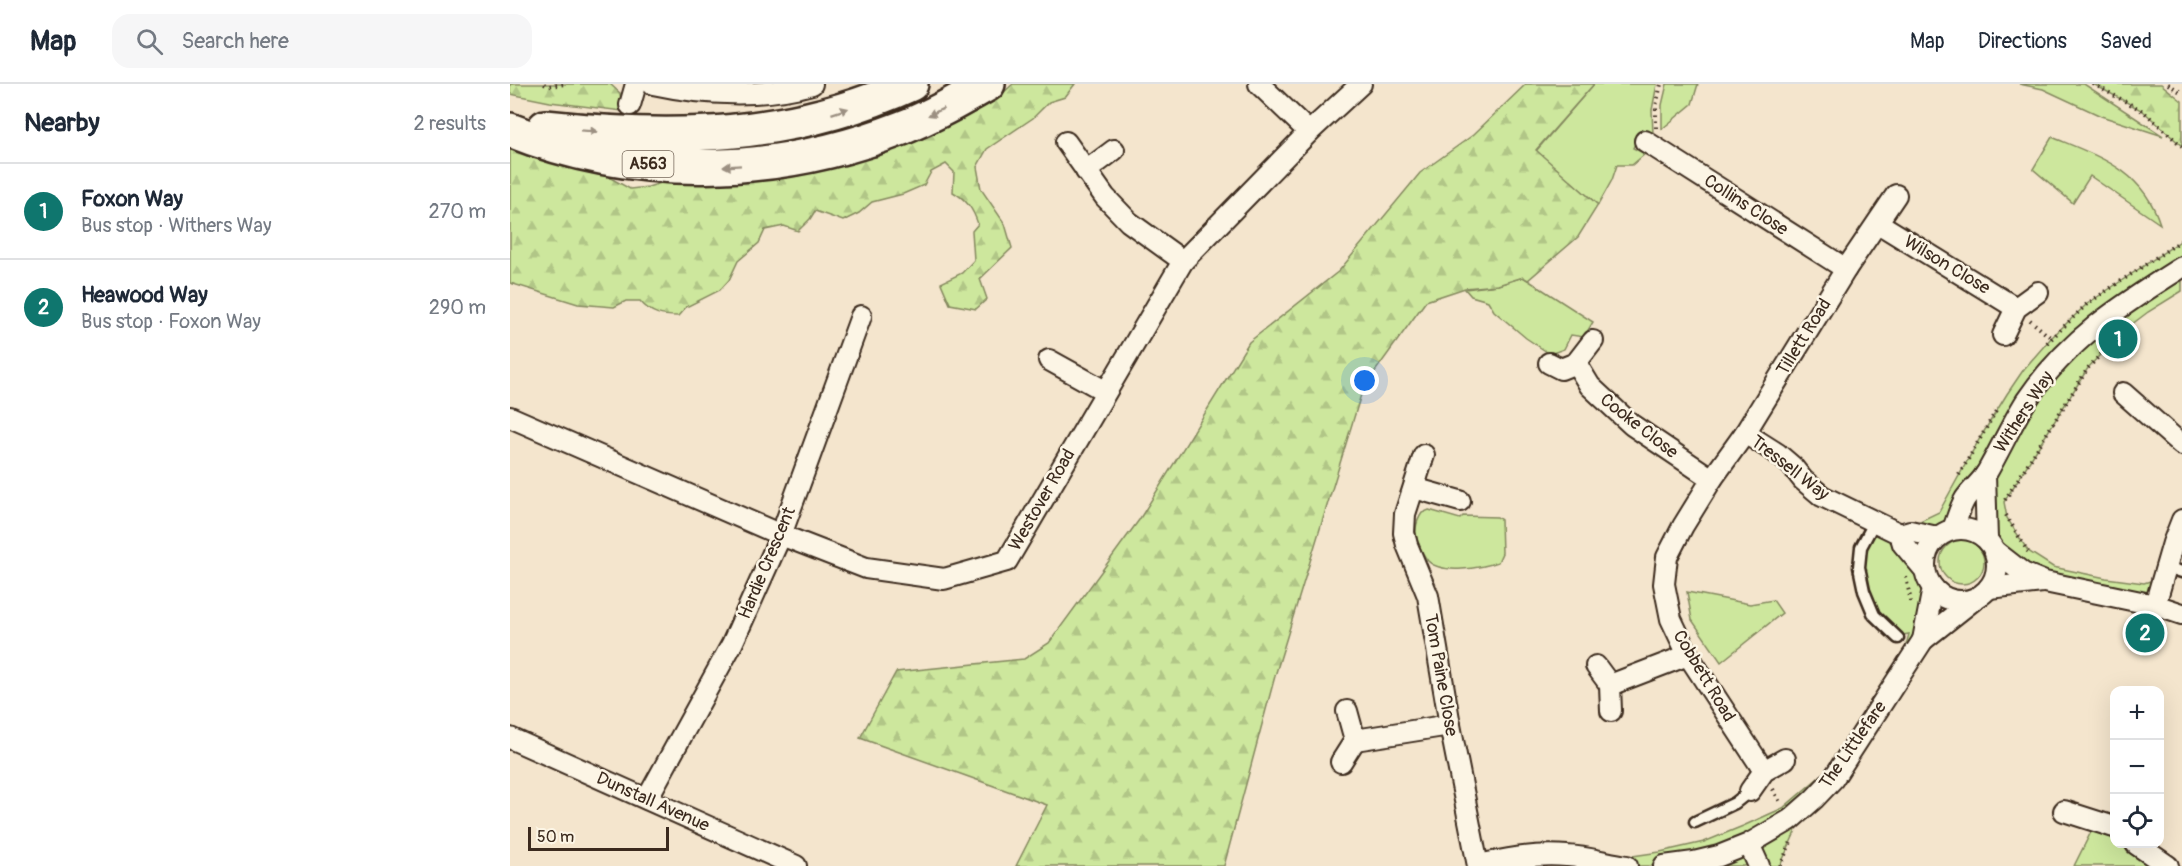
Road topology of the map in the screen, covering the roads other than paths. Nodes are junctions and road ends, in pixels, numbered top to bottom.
1 (636, 84) edge
2 (653, 84) edge
3 (812, 84) edge
4 (911, 84) edge
5 (988, 84) edge
6 (1258, 84) edge
7 (1361, 84) edge
8 (630, 105) dead end
9 (510, 124) edge
10 (510, 130) edge
11 (1309, 132) junction
12 (1065, 142) dead end
13 (1650, 144) road end
14 (1114, 150) dead end
15 (1086, 171) junction
16 (1896, 195) dead end
17 (1878, 223) junction
18 (1183, 261) junction
19 (2182, 267) edge
20 (1846, 269) junction
21 (2038, 292) dead end
22 (2016, 308) junction
23 (861, 316) dead end
24 (2002, 335) dead end
25 (1593, 341) dead end
26 (1049, 360) dead end
27 (1549, 363) dead end
28 (1576, 363) junction
29 (1105, 391) junction
30 (2123, 393) dead end
31 (510, 417) edge
32 (1745, 433) junction
33 (2182, 445) edge
34 (1424, 455) dead end
35 (1985, 475) junction
36 (1712, 479) junction
37 (1414, 488) junction
38 (1460, 501) dead end
39 (2182, 520) edge
40 (1875, 521) junction
41 (1945, 533) junction
42 (1900, 534) junction
43 (781, 535) junction
44 (1992, 545) junction
45 (1925, 570) junction
46 (2174, 570) edge
47 (2045, 582) junction
48 (1934, 588) junction
49 (1982, 593) junction
50 (2155, 605) junction
51 (2182, 614) edge
52 (1898, 638) dead end
53 (1923, 640) junction
54 (1688, 655) junction
55 (1596, 666) dead end
56 (1610, 685) junction
57 (1347, 711) dead end
58 (1611, 711) dead end
59 (1450, 725) junction
60 (510, 738) edge
61 (1355, 740) junction
62 (1785, 759) dead end
63 (1341, 762) dead end
64 (1764, 771) junction
65 (1750, 791) joint
66 (647, 799) junction
67 (2064, 812) dead end
68 (1695, 822) dead end
69 (2110, 826) edge
70 (1749, 844) junction
71 (2143, 848) edge
72 (1478, 865) edge
73 (796, 866) edge
74 (1628, 866) edge
75 (1664, 866) edge
76 (1759, 866) edge
77 (2168, 866) edge

1 - 8 street
2 - 3 street
9 -> 4 highway, A563
5 -> 10 highway, A563
6 - 11 street
7 - 11 street, Westover Road
11 - 18 street, Westover Road
12 - 15 street
13 - 20 street, Collins Close
14 - 15 street
15 - 18 street
16 - 17 street, Tillett Road
17 - 20 street, Tillett Road
17 - 22 street, Wilson Close
18 - 29 street, Westover Road
19 - 35 street, Withers Way
20 - 32 street, Tillett Road
21 - 22 street
22 - 24 street
23 - 43 street, Hardie Crescent
25 - 28 street
26 - 29 street
27 - 28 street
28 - 36 street, Cooke Close
29 - 43 street, Westover Road
30 - 33 street
31 - 43 street, Westover Road
32 - 36 street, Tillett Road
32 - 40 street, Tressell Way
34 - 37 street, Tom Paine Close
35 - 41 street, Withers Way
35 - 44 street, Withers Way
36 - 54 street, Cobbett Road
37 - 38 street
37 - 59 street, Tom Paine Close
39 - 46 street
40 - 42 street, Tressell Way
40 - 52 lane
41 - 42 street, Tressell Way
41 - 44 street
41 - 45 street
42 - 45 street, Tressell Way
43 - 66 street, Hardie Crescent
44 - 47 street
44 - 49 street
45 - 48 street
46 - 50 street
47 - 49 street
47 - 50 street
48 - 49 street
48 - 53 street, The Littlefare
49 - 53 street, The Littlefare
50 - 51 street
53 - 70 street, The Littlefare
54 - 56 street
54 - 64 street, Cobbett Road
55 - 56 street
56 - 58 street
57 - 61 street
59 - 61 street
59 - 72 street, Tom Paine Close
60 - 66 street, Dunstall Avenue
61 - 63 street
62 - 64 street
64 - 65 street
65 - 68 lane
66 - 73 street, Dunstall Avenue
67 - 69 street
70 - 75 street, The Littlefare
70 - 76 street
71 - 77 street
72 - 74 street

